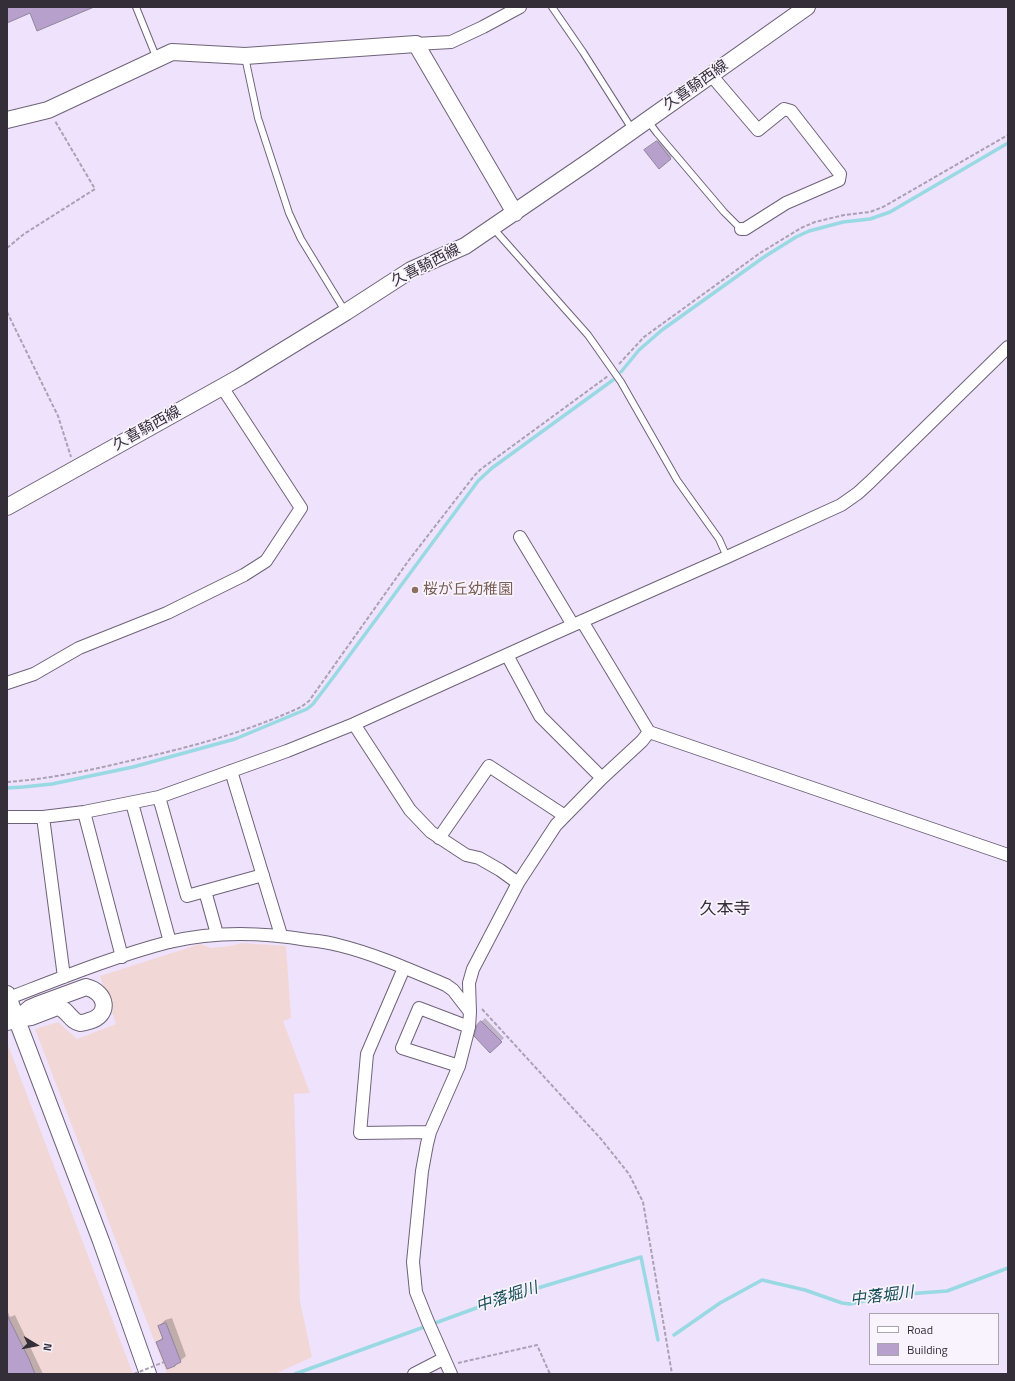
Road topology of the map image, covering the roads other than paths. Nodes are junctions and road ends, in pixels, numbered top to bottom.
1 (136, 7) edge
2 (520, 7) edge
3 (552, 7) edge
4 (807, 7) edge
5 (416, 44) junction
6 (245, 56) junction
7 (157, 59) junction
8 (711, 75) junction
9 (7, 120) edge
10 (648, 120) junction
11 (633, 131) junction
12 (515, 213) junction
13 (493, 228) junction
14 (741, 229) joint
15 (346, 312) junction
16 (1008, 347) edge
17 (222, 387) junction
18 (7, 507) edge
19 (520, 537) dead end
20 (727, 557) junction
21 (578, 623) junction
22 (507, 655) junction
23 (7, 683) edge
24 (354, 724) junction
25 (649, 732) junction
26 (231, 771) junction
27 (602, 778) junction
28 (160, 797) junction
29 (132, 803) junction
30 (84, 812) junction
31 (565, 816) junction
32 (7, 817) edge
33 (43, 817) junction
34 (439, 838) junction
35 (1008, 855) edge
36 (263, 875) junction
37 (518, 883) junction
38 (205, 891) junction
39 (217, 934) junction
40 (281, 936) junction
41 (170, 942) junction
42 (122, 957) junction
43 (404, 968) junction
44 (64, 977) junction
45 (8, 996) edge
46 (470, 1012) junction
47 (12, 1021) edge
48 (469, 1027) junction
49 (459, 1066) junction
50 (430, 1132) junction
51 (447, 1366) edge
52 (148, 1374) edge
53 (414, 1374) edge

1 - 7 lane
2 - 5 street
3 - 11 lane
4 - 8 street, 久喜騎西線
5 - 6 street
5 - 12 street
6 - 7 street
6 - 15 lane
7 - 9 street
8 - 10 street, 久喜騎西線
8 - 14 street
10 - 11 street, 久喜騎西線
10 - 14 lane
11 - 12 street, 久喜騎西線
12 - 13 street, 久喜騎西線
13 - 15 street, 久喜騎西線
13 - 20 lane
15 - 17 street, 久喜騎西線
16 - 20 street
17 - 18 street, 久喜騎西線
17 - 23 street
19 - 21 street
20 - 21 street
21 - 22 street
21 - 25 street
22 - 24 street
22 - 27 street
24 - 26 street
24 - 34 street
25 - 27 street
25 - 35 street
26 - 28 street
26 - 36 street
27 - 31 street
28 - 29 street
28 - 38 street
29 - 30 street
29 - 41 street
30 - 33 street
30 - 42 street
31 - 34 street
31 - 37 street
32 - 33 street
33 - 44 street
34 - 37 street
36 - 38 street
36 - 40 street
37 - 46 street
38 - 39 street
39 - 40 street
39 - 41 street
40 - 43 street
41 - 42 street
42 - 44 street
43 - 46 street
43 - 50 street
44 - 45 street
45 - 47 street
46 - 48 street
47 - 47 street
47 - 52 street
48 - 49 street
48 - 49 street
49 - 50 street
50 - 51 street
51 - 53 street

